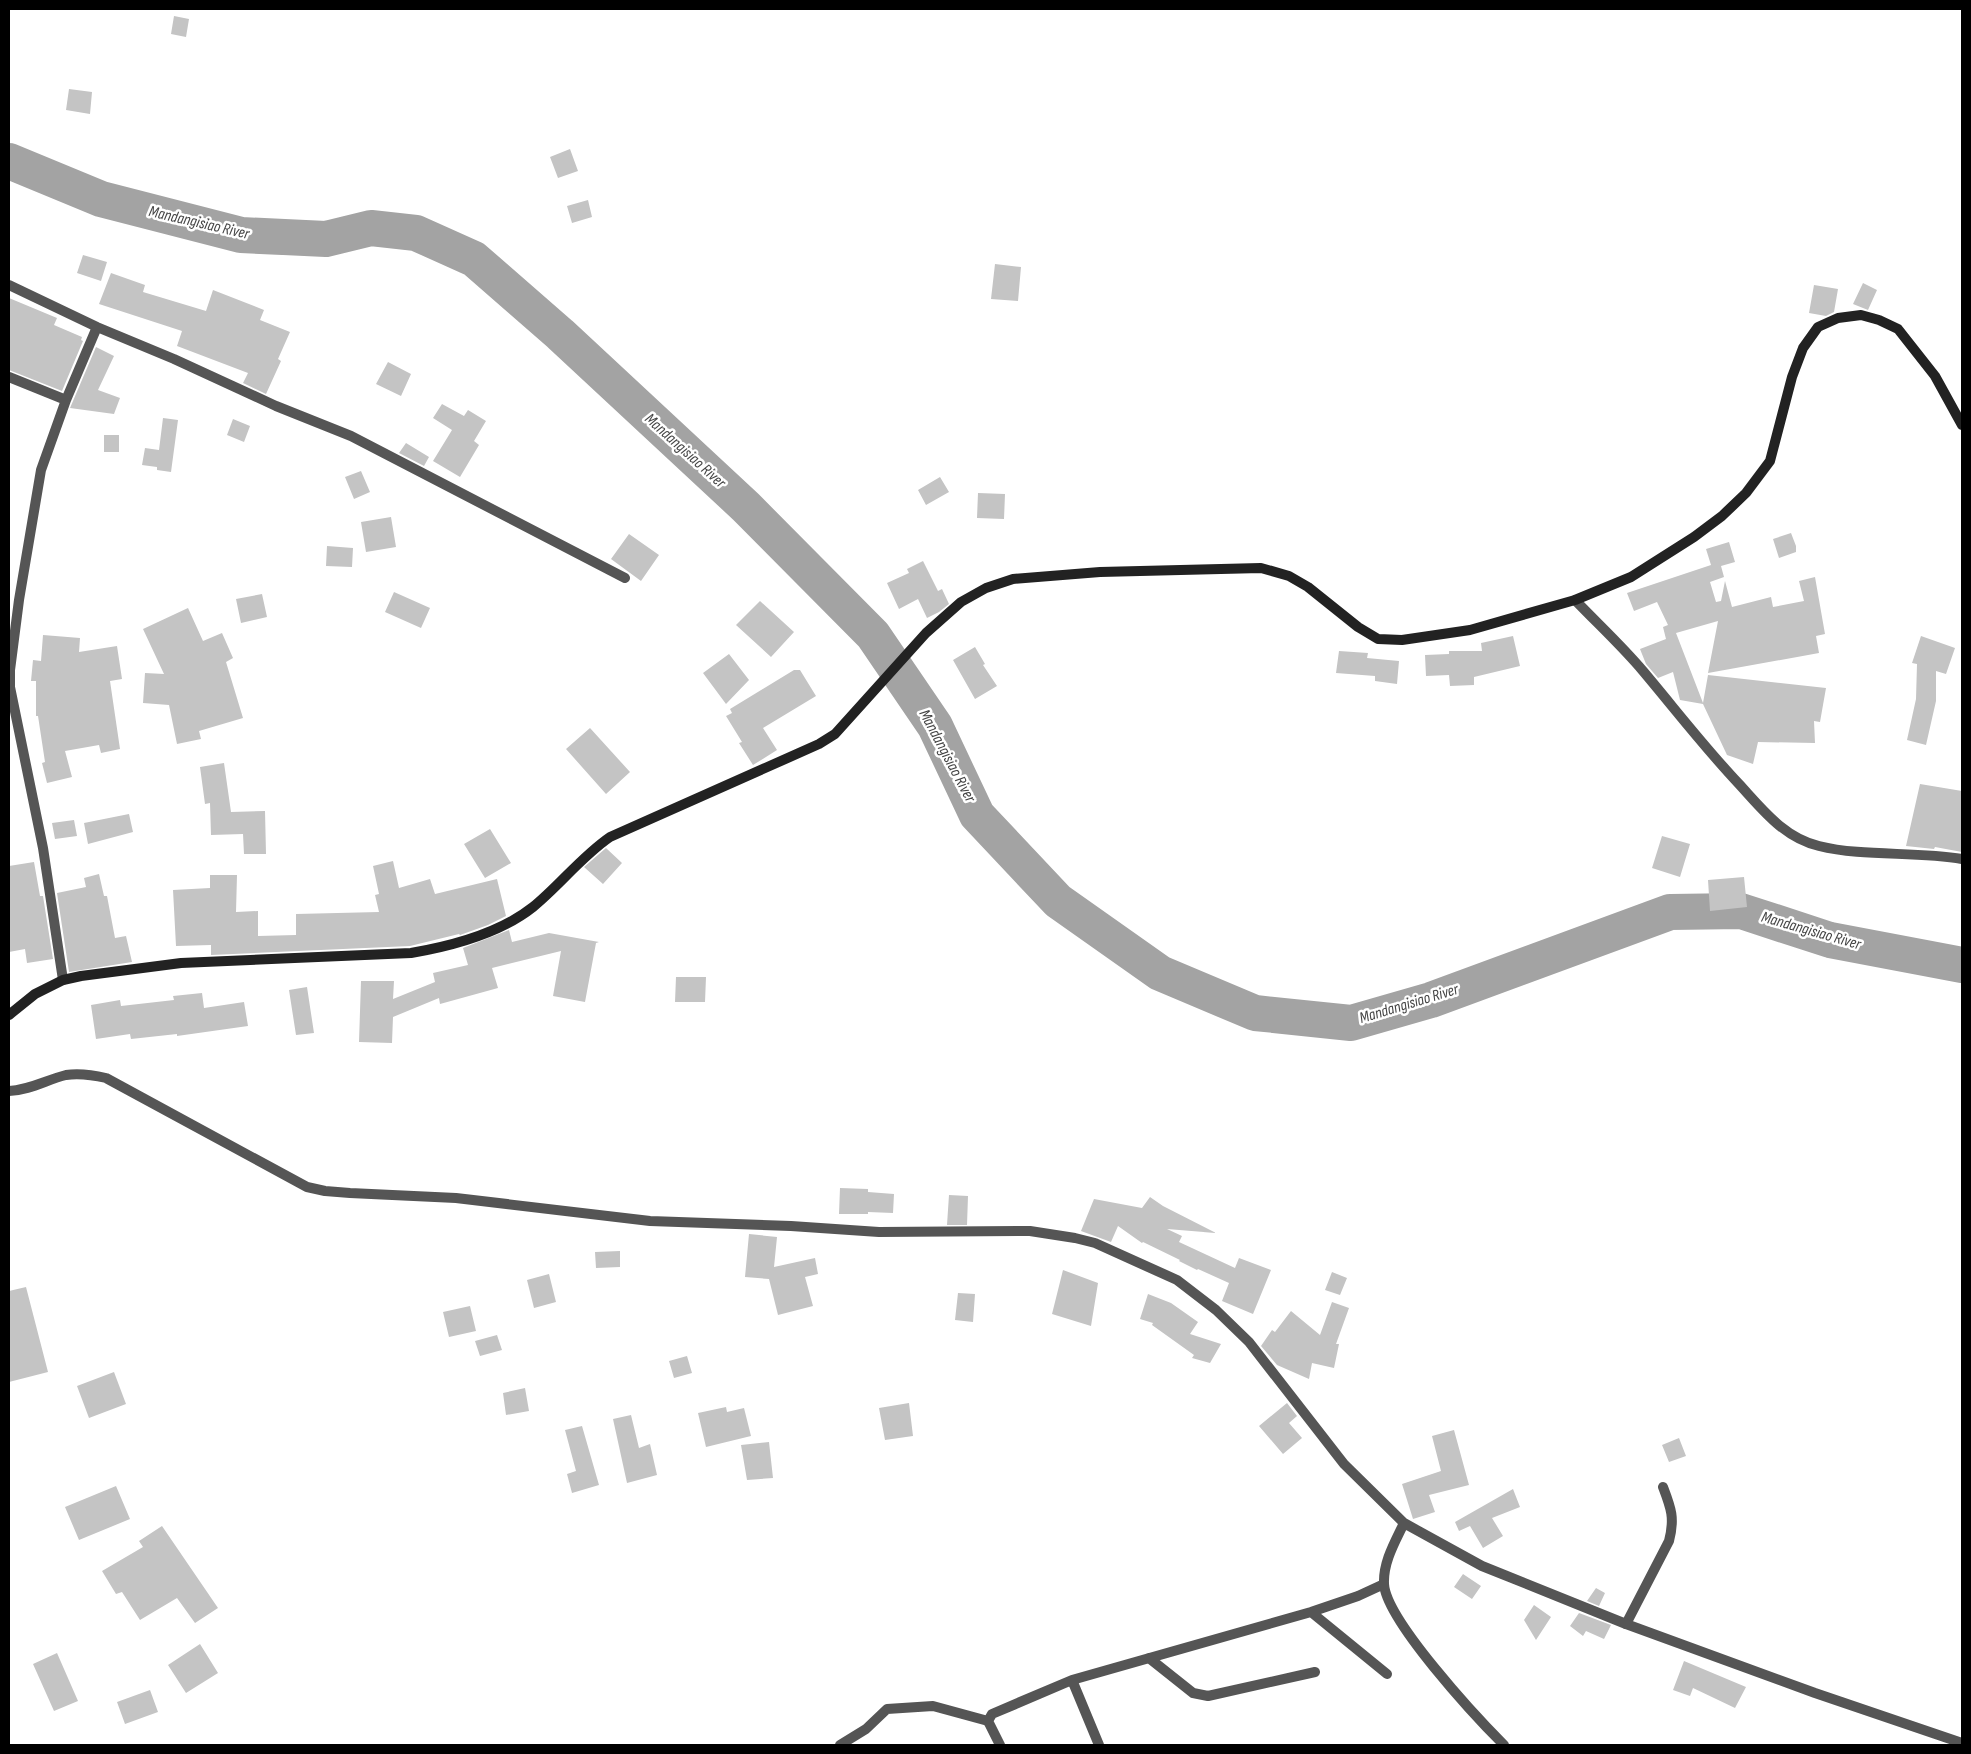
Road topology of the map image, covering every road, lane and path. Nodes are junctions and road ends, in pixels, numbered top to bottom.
1 (9, 285) edge
2 (97, 327) junction
3 (9, 377) edge
4 (66, 400) junction
5 (1962, 425) edge
6 (625, 578) dead end
7 (1575, 600) junction
8 (1962, 859) edge
9 (63, 980) junction
10 (9, 1014) edge
11 (9, 1091) edge
12 (1663, 1487) dead end
13 (1404, 1523) junction
14 (1384, 1584) junction
15 (1311, 1612) junction
16 (1626, 1624) junction
17 (1149, 1658) junction
18 (1315, 1672) dead end
19 (1387, 1674) dead end
20 (1072, 1680) junction
21 (988, 1721) junction
22 (1962, 1743) edge
23 (840, 1745) edge
24 (1000, 1745) edge
25 (1099, 1745) edge
26 (1502, 1745) edge

1 - 2 street
2 - 4 street
2 - 6 street
3 - 4 street
4 - 9 street
5 - 7 street
7 - 8 street
7 - 9 street
9 - 10 street
11 - 13 street
12 - 16 street
13 - 14 street
13 - 16 street
14 - 15 street
14 - 26 street
15 - 17 street
15 - 19 street
16 - 22 street
17 - 18 street
17 - 20 street
20 - 21 street
20 - 25 street
21 - 23 street
21 - 24 street

